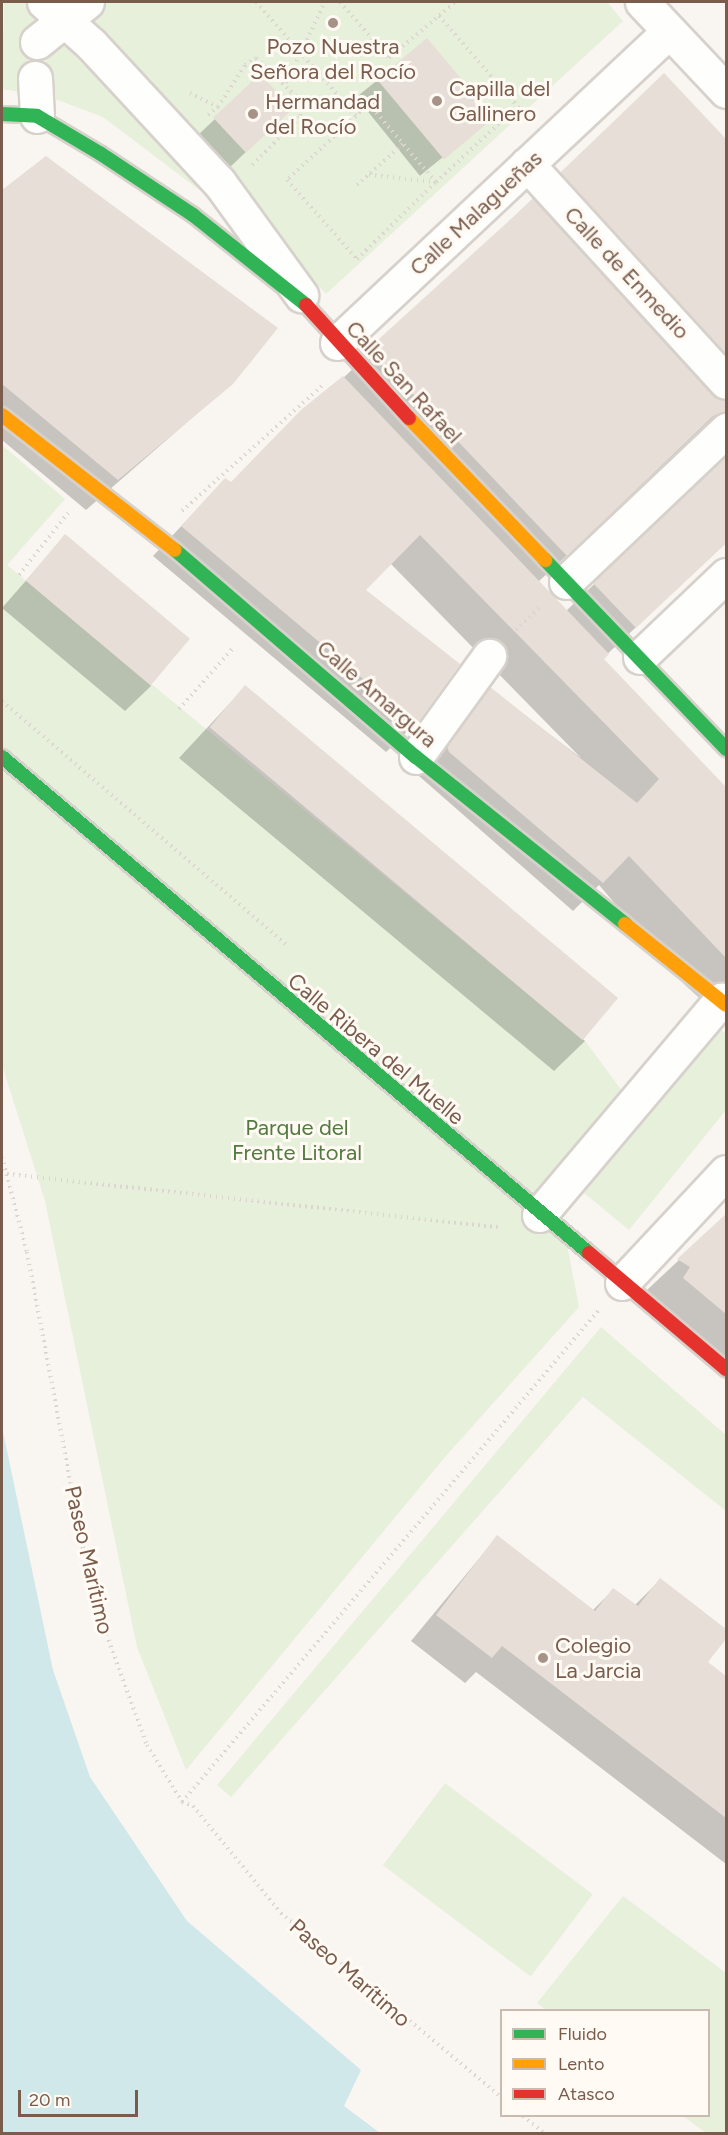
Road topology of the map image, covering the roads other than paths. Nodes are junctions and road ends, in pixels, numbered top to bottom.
1 (642, 2) edge
2 (65, 8) edge
3 (667, 33) junction
4 (37, 42) dead end
5 (35, 78) dead end
6 (726, 91) edge
7 (2, 114) edge
8 (38, 116) junction
9 (538, 154) junction
10 (312, 310) junction
11 (337, 343) junction
12 (726, 382) edge
13 (2, 415) edge
14 (726, 430) edge
15 (726, 575) edge
16 (557, 591) junction
17 (489, 656) road end
18 (640, 657) junction
19 (726, 749) edge
20 (2, 757) edge
21 (417, 757) junction
22 (724, 1003) edge
23 (726, 1172) edge
24 (539, 1215) junction
25 (622, 1283) junction
26 (726, 1369) edge

1 - 3 street
2 - 4 street
2 - 10 street
3 - 6 street
3 - 9 street, Calle Malagueñas
5 - 8 street
7 - 8 street, Calle San Rafael
8 - 10 street, Calle San Rafael
9 - 11 street, Calle Malagueñas
9 - 12 street, Calle de Enmedio
10 - 11 street, Calle San Rafael
11 - 16 street, Calle San Rafael
13 - 21 street, Calle Amargura
14 - 16 street
15 - 18 street
16 - 18 street, Calle San Rafael
17 - 21 street
18 - 19 street, Calle San Rafael
20 - 24 street, Calle Ribera del Muelle
21 - 22 street, Calle Amargura
22 - 24 street
23 - 25 street
24 - 25 street, Calle Ribera del Muelle
25 - 26 street, Calle Ribera del Muelle

